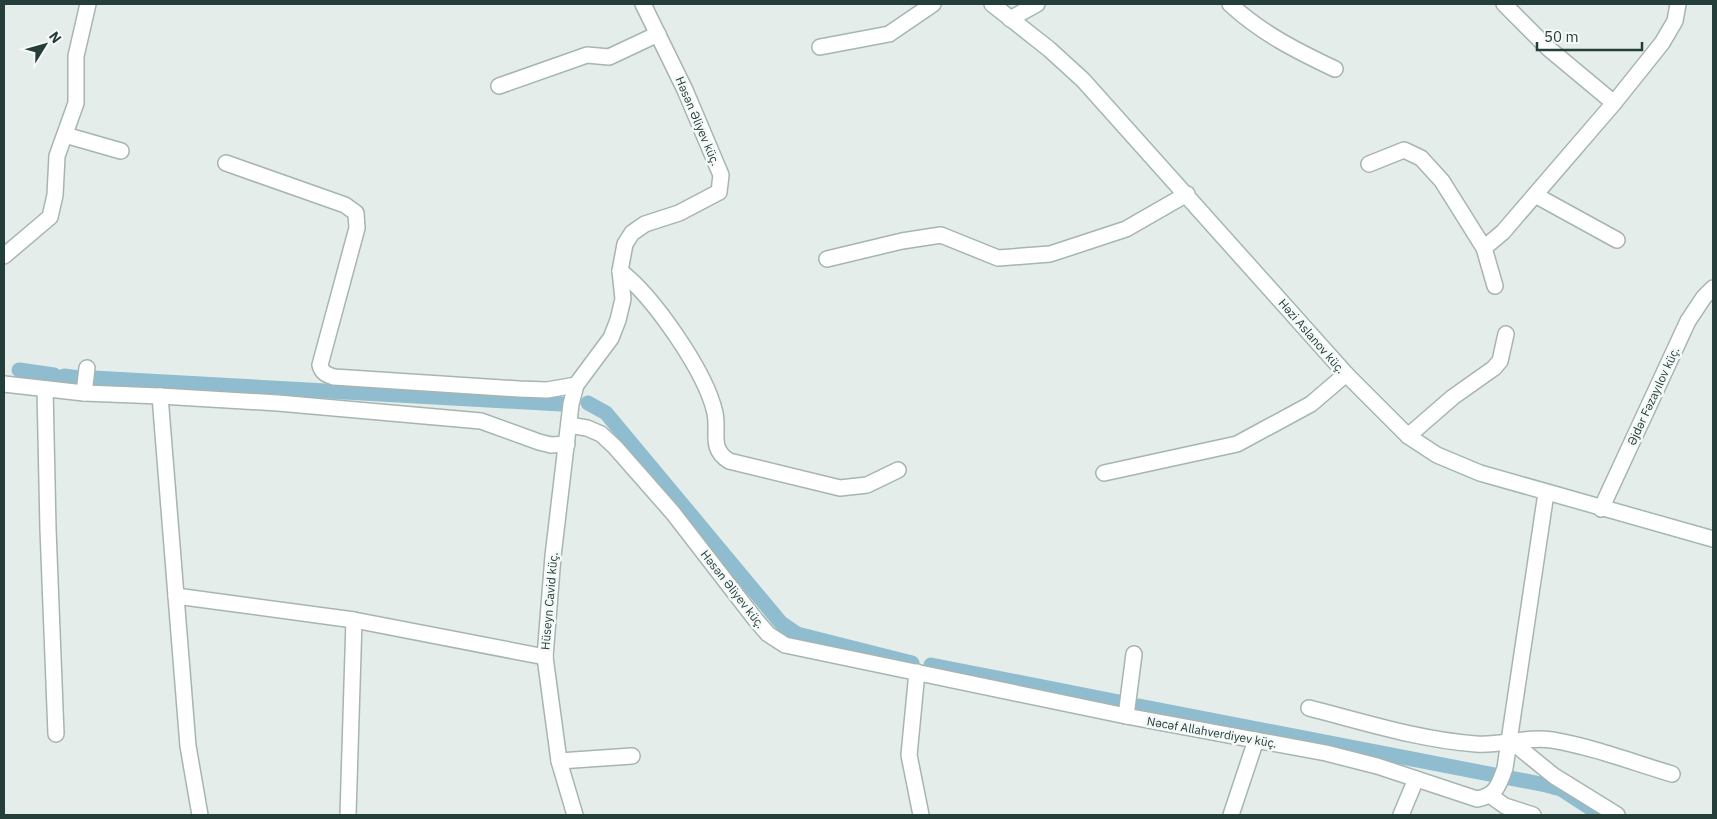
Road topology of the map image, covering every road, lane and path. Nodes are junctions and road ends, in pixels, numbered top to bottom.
1 (88, 4) edge
2 (642, 4) edge
3 (933, 4) edge
4 (992, 4) edge
5 (1037, 4) edge
6 (1230, 4) edge
7 (1504, 4) edge
8 (1678, 4) edge
9 (1010, 19) junction
10 (658, 34) junction
11 (820, 47) dead end
12 (1335, 69) dead end
13 (499, 86) dead end
14 (1614, 103) junction
15 (65, 135) junction
16 (121, 151) dead end
17 (226, 163) dead end
18 (1369, 164) dead end
19 (1187, 194) junction
20 (1535, 195) junction
21 (1617, 240) dead end
22 (1484, 248) junction
23 (4, 256) edge
24 (827, 259) dead end
25 (620, 271) junction
26 (1495, 286) dead end
27 (1713, 288) edge
28 (1506, 334) dead end
29 (87, 368) dead end
30 (1346, 374) junction
31 (4, 384) edge
32 (576, 385) junction
33 (45, 389) junction
34 (84, 393) junction
35 (160, 396) junction
36 (569, 425) junction
37 (1408, 436) junction
38 (567, 444) junction
39 (898, 470) dead end
40 (1104, 474) dead end
41 (1546, 492) junction
42 (1601, 509) junction
43 (1713, 539) edge
44 (176, 596) junction
45 (354, 620) junction
46 (1134, 654) dead end
47 (545, 657) junction
48 (917, 672) junction
49 (1309, 708) dead end
50 (1126, 716) junction
51 (56, 734) dead end
52 (1256, 740) junction
53 (1510, 741) junction
54 (632, 756) dead end
55 (559, 762) junction
56 (1672, 774) dead end
57 (1416, 779) junction
58 (1495, 791) junction
59 (200, 815) edge
60 (348, 815) edge
61 (575, 815) edge
62 (921, 815) edge
63 (1231, 815) edge
64 (1401, 815) edge
65 (1533, 815) edge
66 (1616, 815) edge

1 - 15 street
2 - 10 street, Həsən Əliyev küç.
3 - 11 street
4 - 9 street, Həzi Aslanov küç.
5 - 9 street
6 - 12 street
7 - 14 street
8 - 14 street
9 - 19 street, Həzi Aslanov küç.
10 - 13 street
10 - 25 street, Həsən Əliyev küç.
14 - 20 street
15 - 16 street
15 - 23 street
17 - 32 street
18 - 22 street
19 - 24 street
19 - 30 street, Həzi Aslanov küç.
20 - 21 street
20 - 22 street
22 - 26 street
25 - 32 street, Həsən Əliyev küç.
25 - 39 street
27 - 42 street, Əjdər Fəzayılov küç.
28 - 37 street
29 - 34 street
30 - 37 street, Həzi Aslanov küç.
30 - 40 street
31 - 33 street
32 - 36 street, Hüseyn Cavid küç.
33 - 34 street
33 - 51 street
34 - 35 street
35 - 38 street
35 - 44 street
36 - 38 street, Hüseyn Cavid küç.
36 - 48 street, Həsən Əliyev küç.
37 - 41 street, Həzi Aslanov küç.
38 - 47 street, Hüseyn Cavid küç.
41 - 42 street, Həzi Aslanov küç.
41 - 53 street
42 - 43 street, Həzi Aslanov küç.
44 - 45 street
44 - 59 street
45 - 47 street
45 - 60 street
46 - 50 street
47 - 55 street, Hüseyn Cavid küç.
48 - 50 street, Nəcəf Allahverdiyev küç.
48 - 62 street
49 - 53 street
50 - 52 street, Nəcəf Allahverdiyev küç.
52 - 57 street, Nəcəf Allahverdiyev küç.
52 - 63 street
53 - 56 street
53 - 58 street
53 - 66 street
54 - 55 street
55 - 61 street, Hüseyn Cavid küç.
57 - 58 street, Nəcəf Allahverdiyev küç.
57 - 64 street
58 - 65 street

